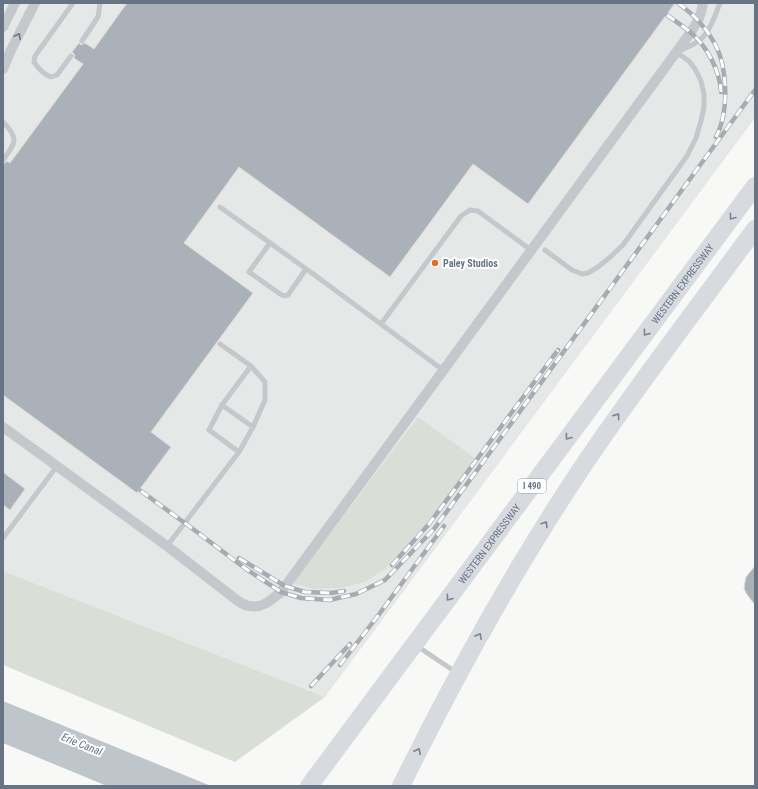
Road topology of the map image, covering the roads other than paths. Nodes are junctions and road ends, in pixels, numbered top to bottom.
1 (15, 3) edge
2 (35, 3) edge
3 (73, 3) edge
4 (100, 3) edge
5 (703, 3) edge
6 (720, 3) edge
7 (3, 27) edge
8 (82, 41) dead end
9 (676, 52) junction
10 (6, 56) edge
11 (71, 56) dead end
12 (3, 70) edge
13 (3, 122) edge
14 (4, 159) edge
15 (755, 186) edge
16 (220, 207) dead end
17 (755, 229) edge
18 (270, 243) junction
19 (531, 250) junction
20 (545, 250) dead end
21 (306, 269) junction
22 (381, 324) junction
23 (220, 344) dead end
24 (250, 366) junction
25 (443, 370) junction
26 (222, 406) junction
27 (3, 427) edge
28 (253, 427) junction
29 (239, 452) junction
30 (56, 466) junction
31 (3, 538) edge
32 (167, 546) junction
33 (415, 644) junction
34 (458, 674) junction
35 (309, 786) edge
36 (401, 786) edge

1 - 7 street
10 -> 2 street
3 - 11 lane
4 - 8 lane
5 - 9 street
6 - 9 lane
9 - 19 street
9 - 20 lane
10 - 12 street
13 - 14 lane
15 -> 33 highway, WESTERN EXPRESSWAY / I 490
16 - 18 lane
34 -> 17 highway
18 - 21 lane
18 - 21 lane
19 - 22 lane
19 - 25 street
21 - 22 lane
22 - 25 lane
23 - 24 lane
24 - 26 lane
24 - 28 lane
25 - 32 street
26 - 28 lane
26 - 29 lane
27 - 30 street
28 - 29 lane
29 - 32 lane
30 - 31 lane
30 - 32 street
33 - 34 lane
33 - 35 highway, WESTERN EXPRESSWAY / I 490
36 -> 34 highway

